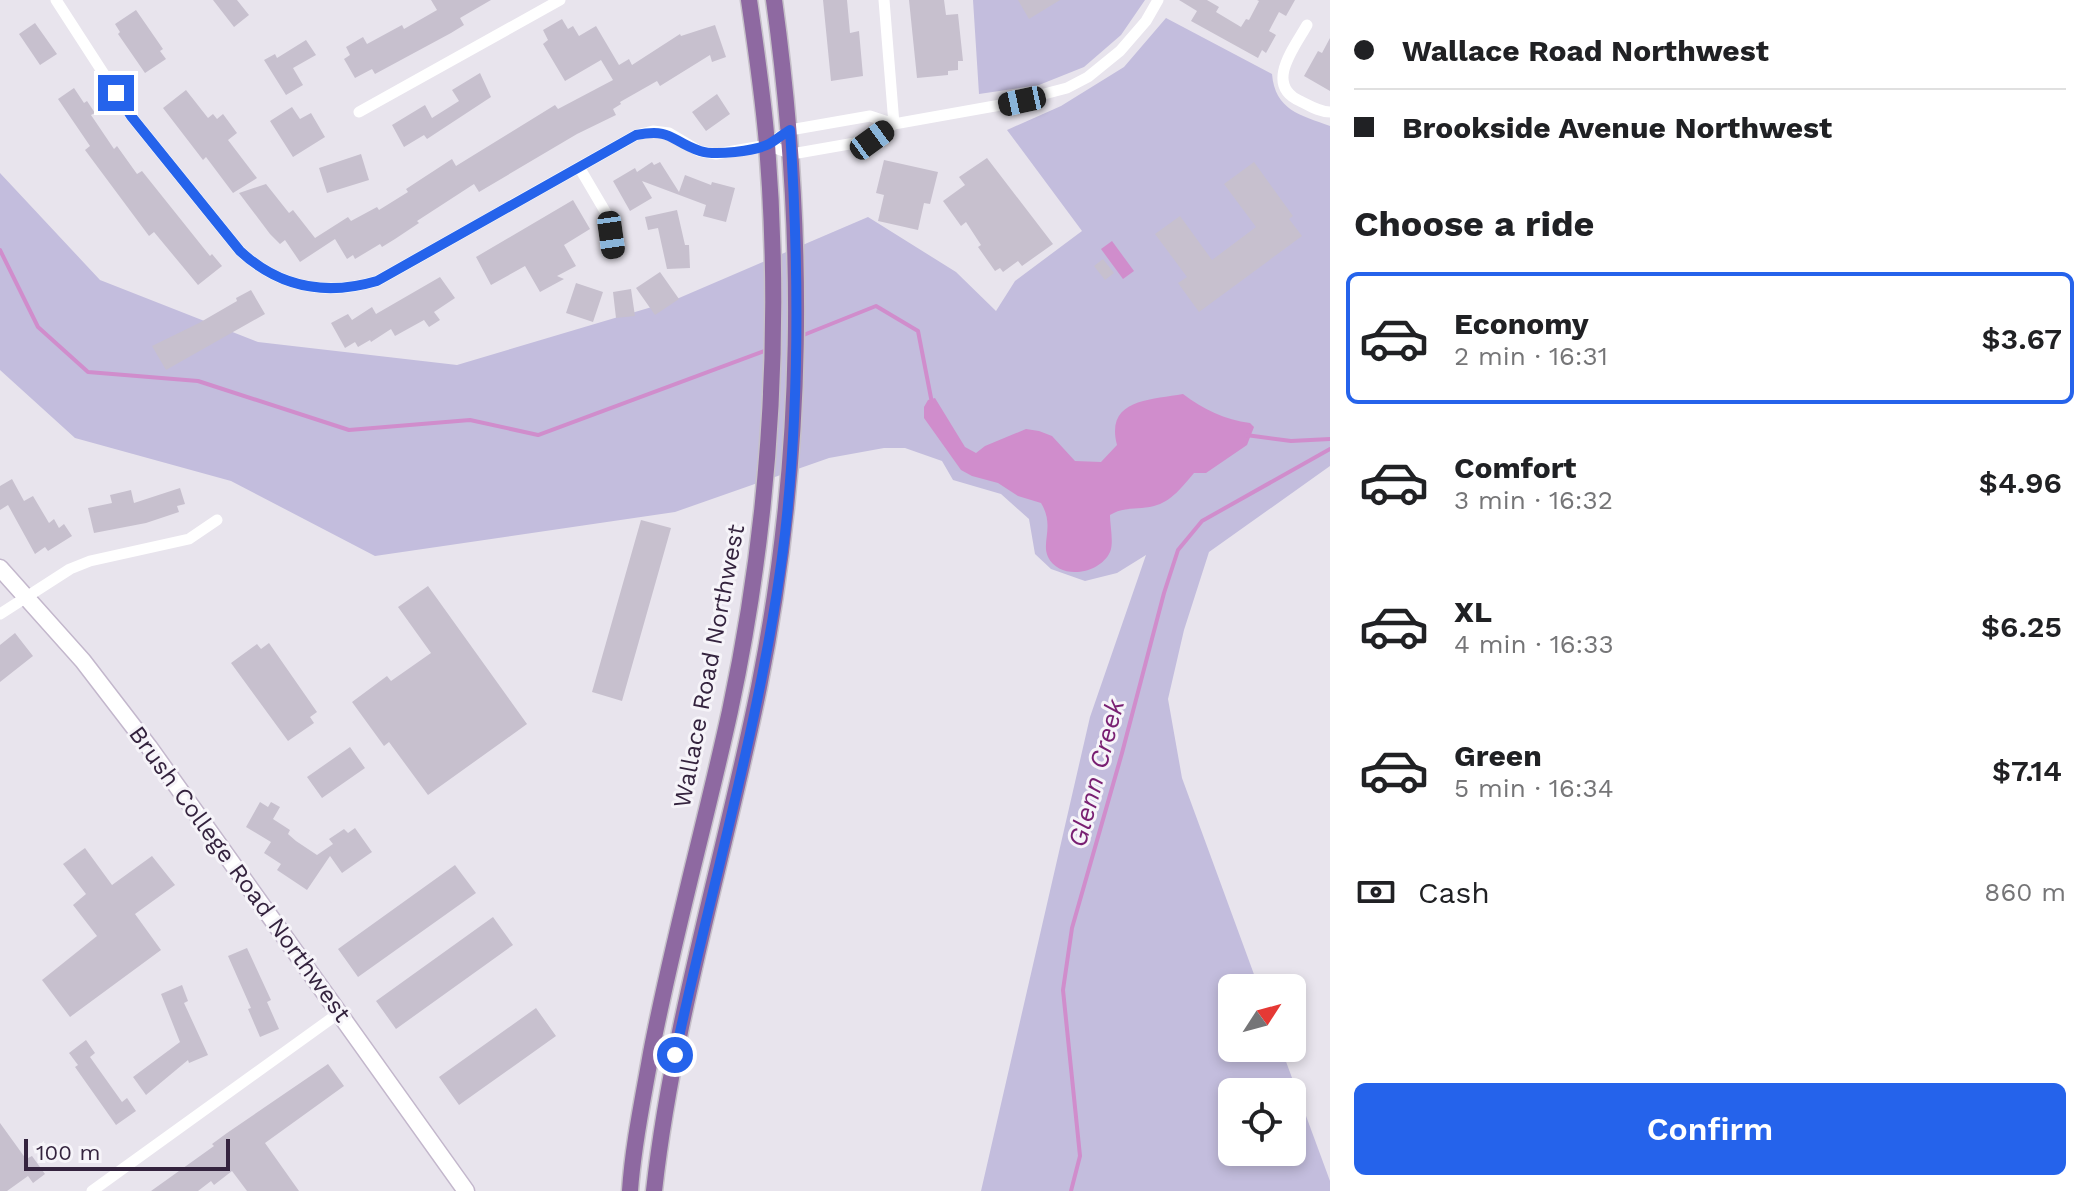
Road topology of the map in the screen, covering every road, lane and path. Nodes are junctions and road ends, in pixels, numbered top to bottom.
1 (56, 0) edge
2 (560, 0) edge
3 (749, 0) edge
4 (774, 0) edge
5 (884, 0) edge
6 (1158, 0) edge
7 (1307, 25) dead end
8 (359, 112) dead end
9 (1330, 112) edge
10 (894, 124) junction
11 (790, 130) junction
12 (767, 145) junction
13 (792, 154) junction
14 (579, 167) junction
15 (614, 253) dead end
16 (217, 520) dead end
17 (0, 568) edge
18 (26, 596) junction
19 (0, 614) edge
20 (339, 1013) junction
21 (92, 1191) edge
22 (466, 1191) edge
23 (630, 1191) edge
24 (654, 1191) edge

1 - 14 street
2 - 8 street
3 - 12 main road, Wallace Road Northwest
4 - 11 main road, Wallace Road Northwest
5 - 10 street
6 - 10 street
7 - 9 street
10 - 11 street
10 - 13 street
11 - 12 street
11 - 13 main road, Wallace Road Northwest
12 - 13 street
12 - 14 street
12 - 23 main road, Wallace Road Northwest
13 - 24 main road, Wallace Road Northwest
14 - 15 street
16 - 18 street
17 - 18 street, Brush College Road Northwest
18 - 19 street
18 - 20 street, Brush College Road Northwest
20 - 21 street
20 - 22 street, Brush College Road Northwest

